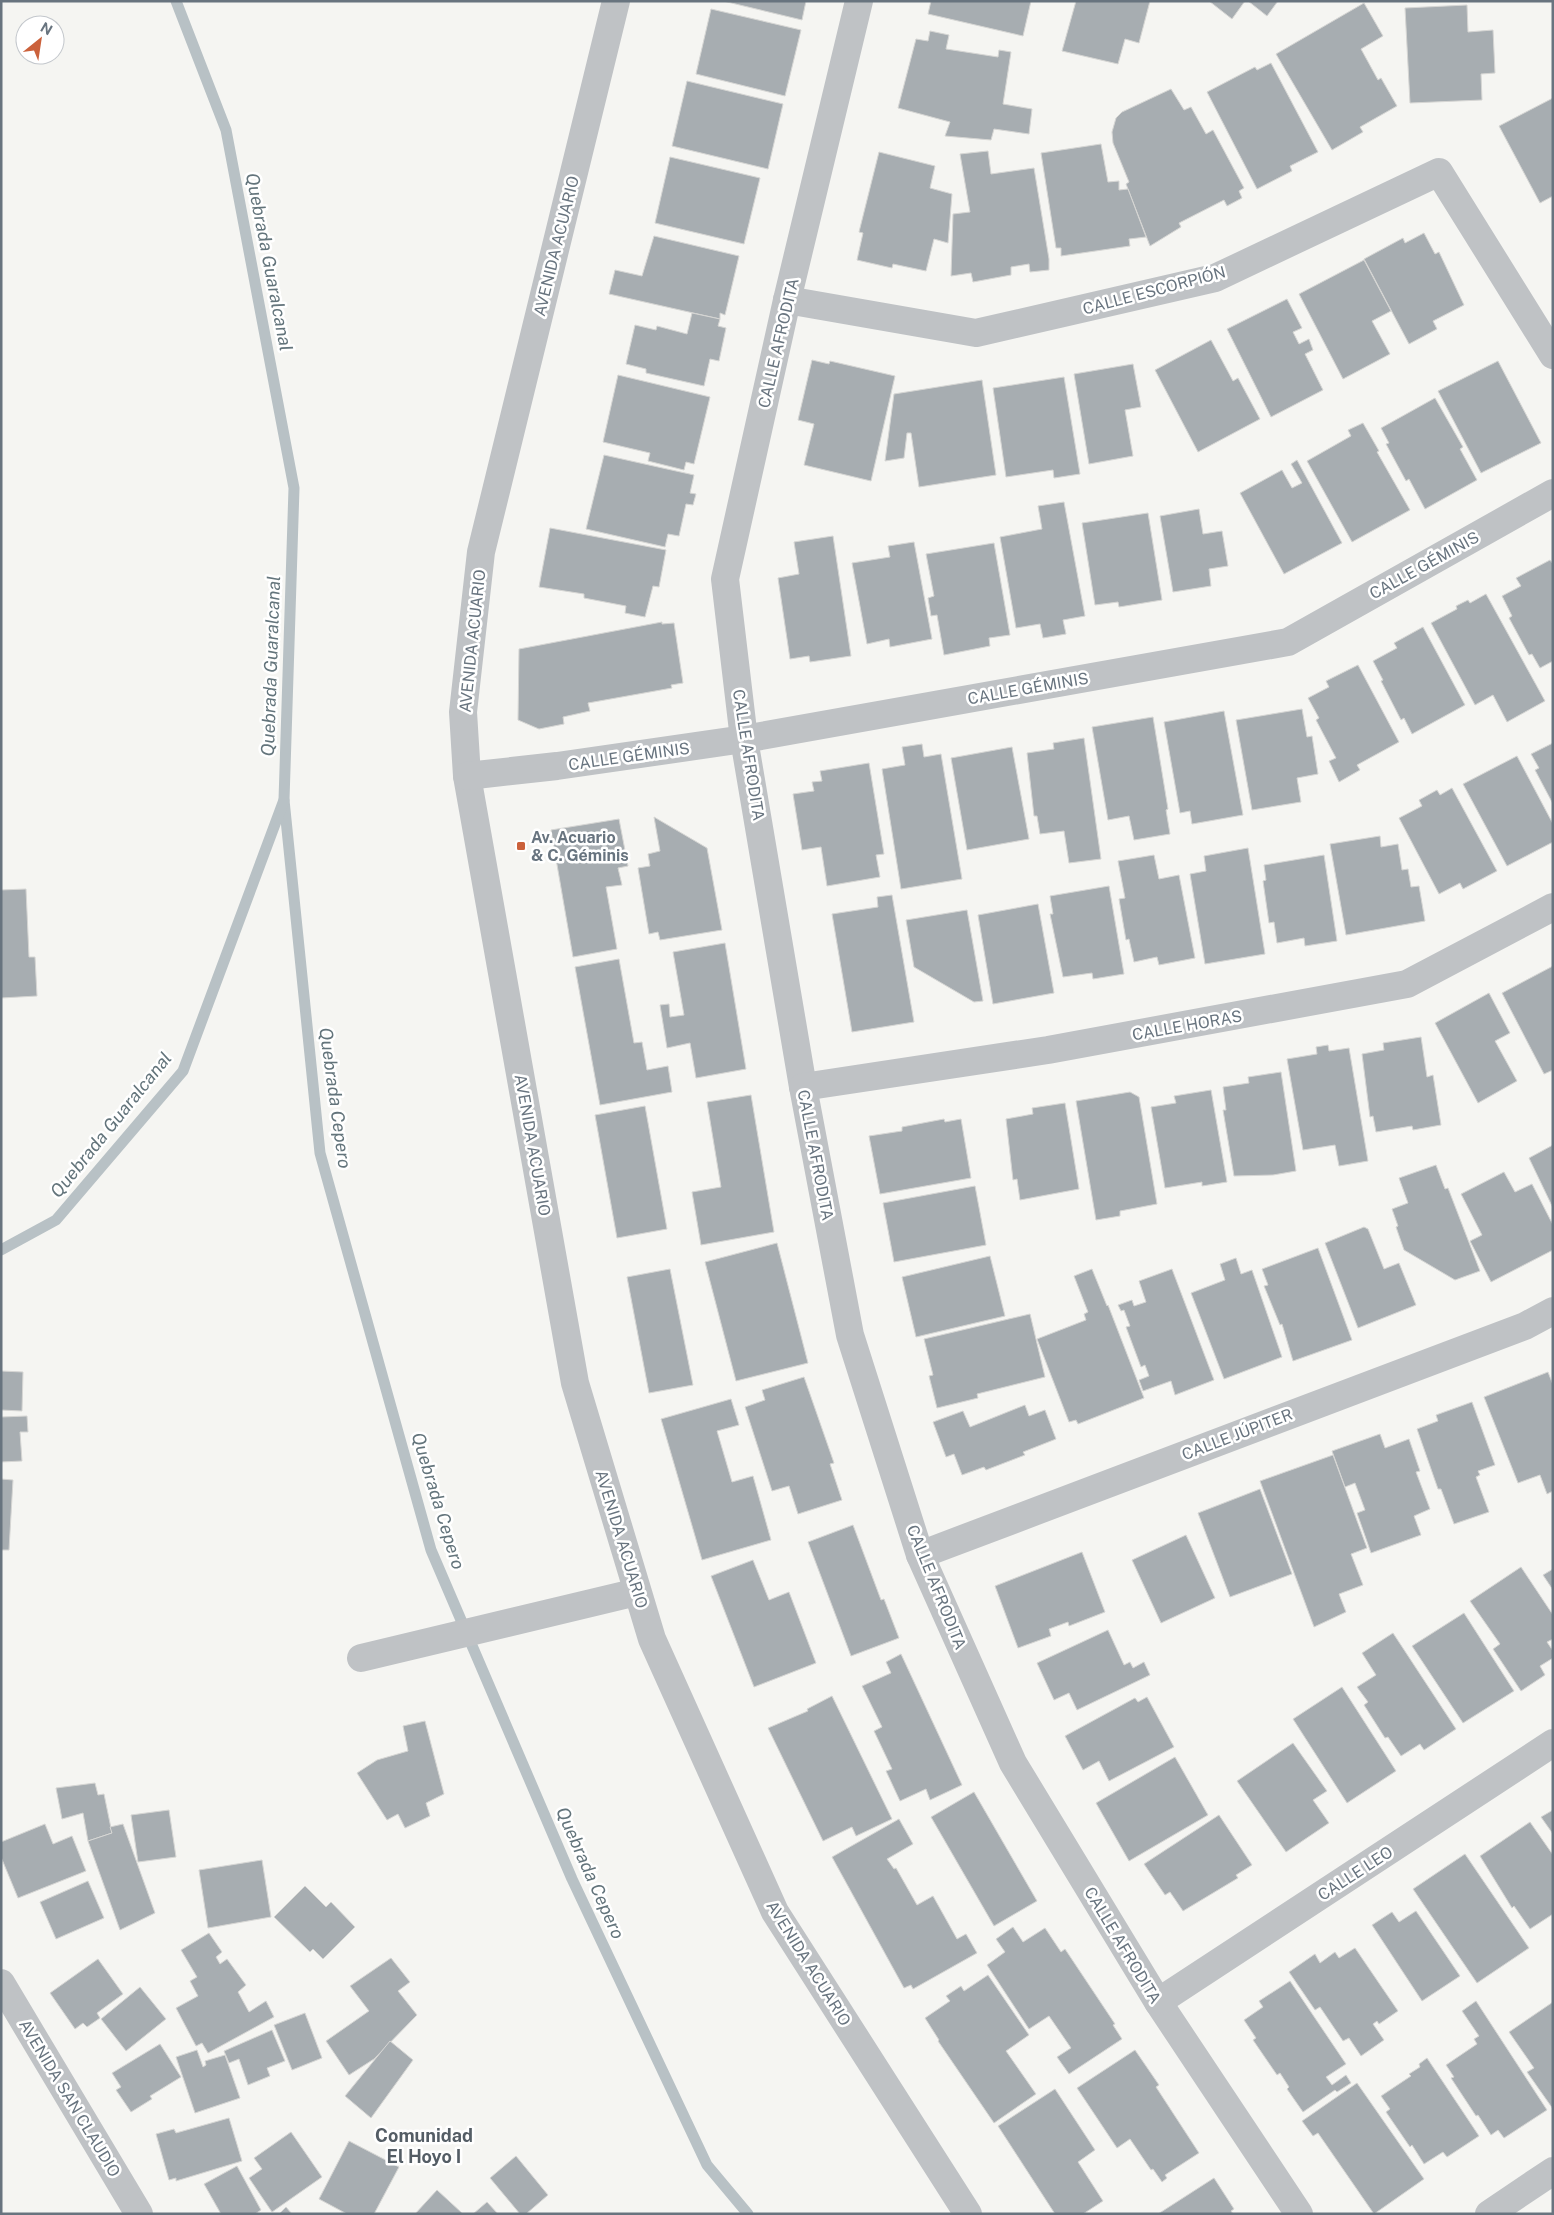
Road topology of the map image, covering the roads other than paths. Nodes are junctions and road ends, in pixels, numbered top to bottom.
1 (616, 1) edge
2 (859, 1) edge
3 (787, 300) junction
4 (1553, 355) edge
5 (1553, 492) edge
6 (744, 739) junction
7 (468, 776) junction
8 (1553, 908) edge
9 (803, 1088) junction
10 (1553, 1311) edge
11 (920, 1554) junction
12 (638, 1592) junction
13 (361, 1658) dead end
14 (1553, 1743) edge
15 (1, 1983) edge
16 (1158, 2002) junction
17 (1553, 2172) edge
18 (139, 2214) edge
19 (968, 2214) edge
20 (1299, 2214) edge
21 (1488, 2214) edge

1 - 7 street, AVENIDA ACUARIO
2 - 3 street, CALLE AFRODITA
3 - 4 street, CALLE ESCORPIÓN
3 - 6 street, CALLE AFRODITA
5 - 6 street, CALLE GÉMINIS
6 - 7 street, CALLE GÉMINIS
6 - 9 street, CALLE AFRODITA
7 - 12 street, AVENIDA ACUARIO
8 - 9 street, CALLE HORAS
9 - 11 street, CALLE AFRODITA
10 - 11 street, CALLE JÚPITER
11 - 16 street, CALLE AFRODITA
12 - 13 street
12 - 19 street, AVENIDA ACUARIO
14 - 16 street, CALLE LEO
15 - 18 street, AVENIDA SAN CLAUDIO
16 - 20 street, CALLE AFRODITA
17 - 21 street

